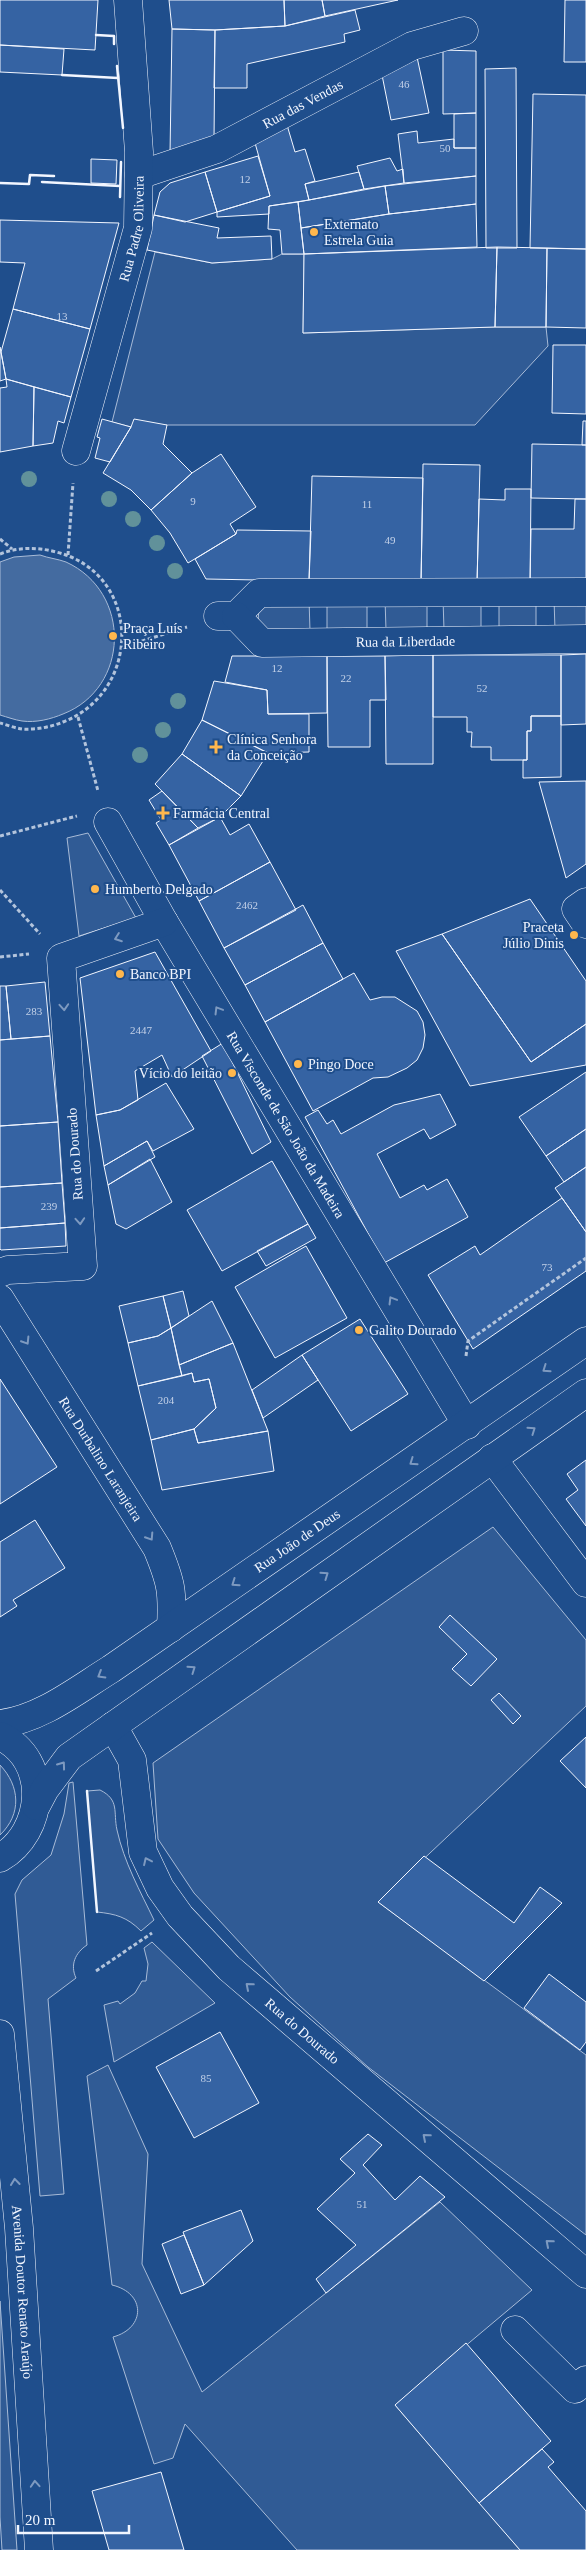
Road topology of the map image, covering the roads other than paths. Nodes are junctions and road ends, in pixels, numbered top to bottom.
1 (128, 0) edge
2 (464, 31) dead end
3 (139, 175) junction
4 (76, 451) road end
5 (586, 592) edge
6 (586, 639) edge
7 (105, 816) road end
8 (586, 902) edge
9 (164, 922) junction
10 (586, 924) edge
11 (0, 1273) edge
12 (0, 1299) edge
13 (586, 1341) edge
14 (586, 1393) edge
15 (467, 1424) junction
16 (492, 1458) junction
17 (583, 1574) edge
18 (171, 1628) junction
19 (0, 1724) edge
20 (113, 1726) junction
21 (0, 1736) edge
22 (36, 1806) junction
23 (1, 1860) edge
24 (0, 2034) edge
25 (586, 2274) edge
26 (515, 2330) dead end
27 (586, 2380) edge
28 (39, 2550) edge

1 - 3 street, Rua Padre Oliveira
2 - 3 street, Rua das Vendas
3 - 4 street, Rua Padre Oliveira
5 - 6 street, Rua da Liberdade
7 - 9 street, Rua Visconde de São João da Madeira
8 - 10 street
9 -> 11 street, Rua do Dourado
15 -> 9 street, Rua Visconde de São João da Madeira
12 -> 18 street, Rua Durbalino Laranjeira
13 -> 15 street, Rua João de Deus
16 -> 14 street
15 -> 18 street, Rua João de Deus
16 - 17 street
20 -> 16 street
18 -> 19 street, Rua João de Deus
22 -> 20 street
25 -> 20 street, Rua do Dourado
21 - 22 street
22 - 23 street
28 -> 24 street, Avenida Doutor Renato Araújo
26 - 27 street

